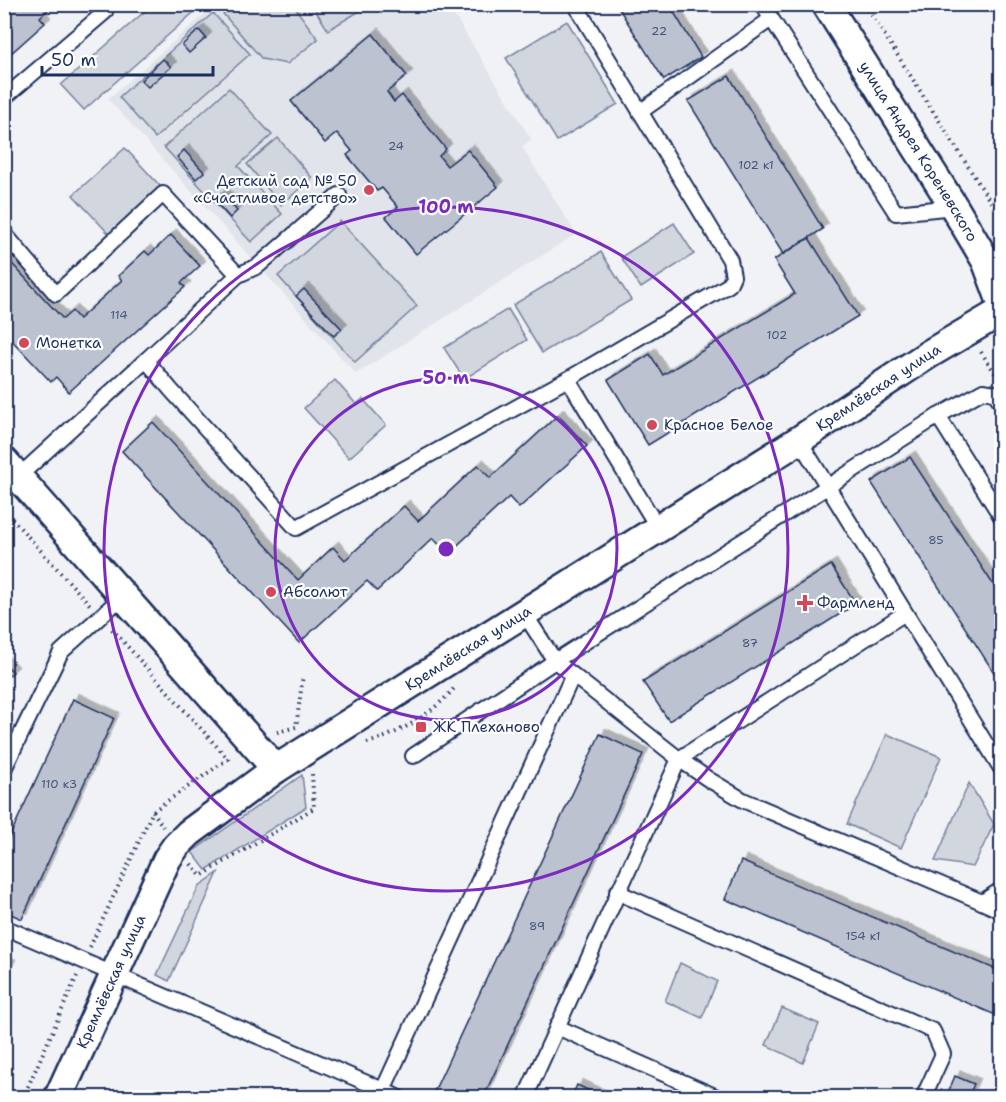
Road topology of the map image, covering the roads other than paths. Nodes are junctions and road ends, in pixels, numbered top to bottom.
1 (98, 4) edge
2 (575, 4) edge
3 (762, 4) edge
4 (826, 4) edge
5 (771, 19) junction
6 (4, 98) edge
7 (640, 112) junction
8 (339, 195) dead end
9 (954, 207) junction
10 (4, 233) edge
11 (238, 275) junction
12 (1002, 304) edge
13 (1002, 311) edge
14 (146, 360) junction
15 (568, 379) junction
16 (1002, 404) edge
17 (938, 416) junction
18 (799, 440) junction
19 (11, 469) edge
20 (828, 485) junction
21 (1002, 518) edge
22 (657, 528) junction
23 (123, 596) junction
24 (524, 613) junction
25 (905, 614) junction
26 (555, 661) junction
27 (573, 675) junction
28 (413, 756) dead end
29 (679, 759) junction
30 (4, 769) edge
31 (276, 769) junction
32 (1002, 770) edge
33 (1002, 889) edge
34 (617, 892) junction
35 (982, 902) junction
36 (1002, 911) edge
37 (4, 927) edge
38 (114, 976) junction
39 (557, 1027) junction
40 (383, 1090) junction
41 (58, 1098) edge
42 (399, 1098) edge
43 (525, 1098) edge
44 (719, 1098) edge
45 (923, 1098) edge

1 - 6 lane
2 - 7 lane
3 - 5 lane
4 - 9 street, улица Андрея Кореневского
5 - 7 lane
5 - 9 lane
7 - 15 lane
8 - 11 lane
9 - 12 street, улица Андрея Кореневского
10 - 11 lane
11 - 14 lane
13 - 18 street, Кремлёвская улица
14 - 15 lane
14 - 19 lane
15 - 22 lane
16 - 17 lane
17 - 20 lane
17 - 21 lane
18 - 20 lane
18 - 22 street, Кремлёвская улица
19 - 23 street
20 - 25 lane
20 - 26 lane
22 - 24 street, Кремлёвская улица
23 - 30 lane
23 - 31 street
24 - 26 lane
24 - 31 street, Кремлёвская улица
25 - 29 lane
25 - 32 lane
26 - 27 lane
26 - 28 lane
27 - 29 lane
27 - 40 lane
29 - 34 lane
29 - 35 lane
31 - 38 street, Кремлёвская улица
33 - 35 lane
34 - 39 lane
34 - 45 lane
35 - 36 lane
37 - 38 lane
38 - 40 lane
38 - 41 street, Кремлёвская улица
39 - 43 lane
39 - 44 lane
40 - 42 lane

